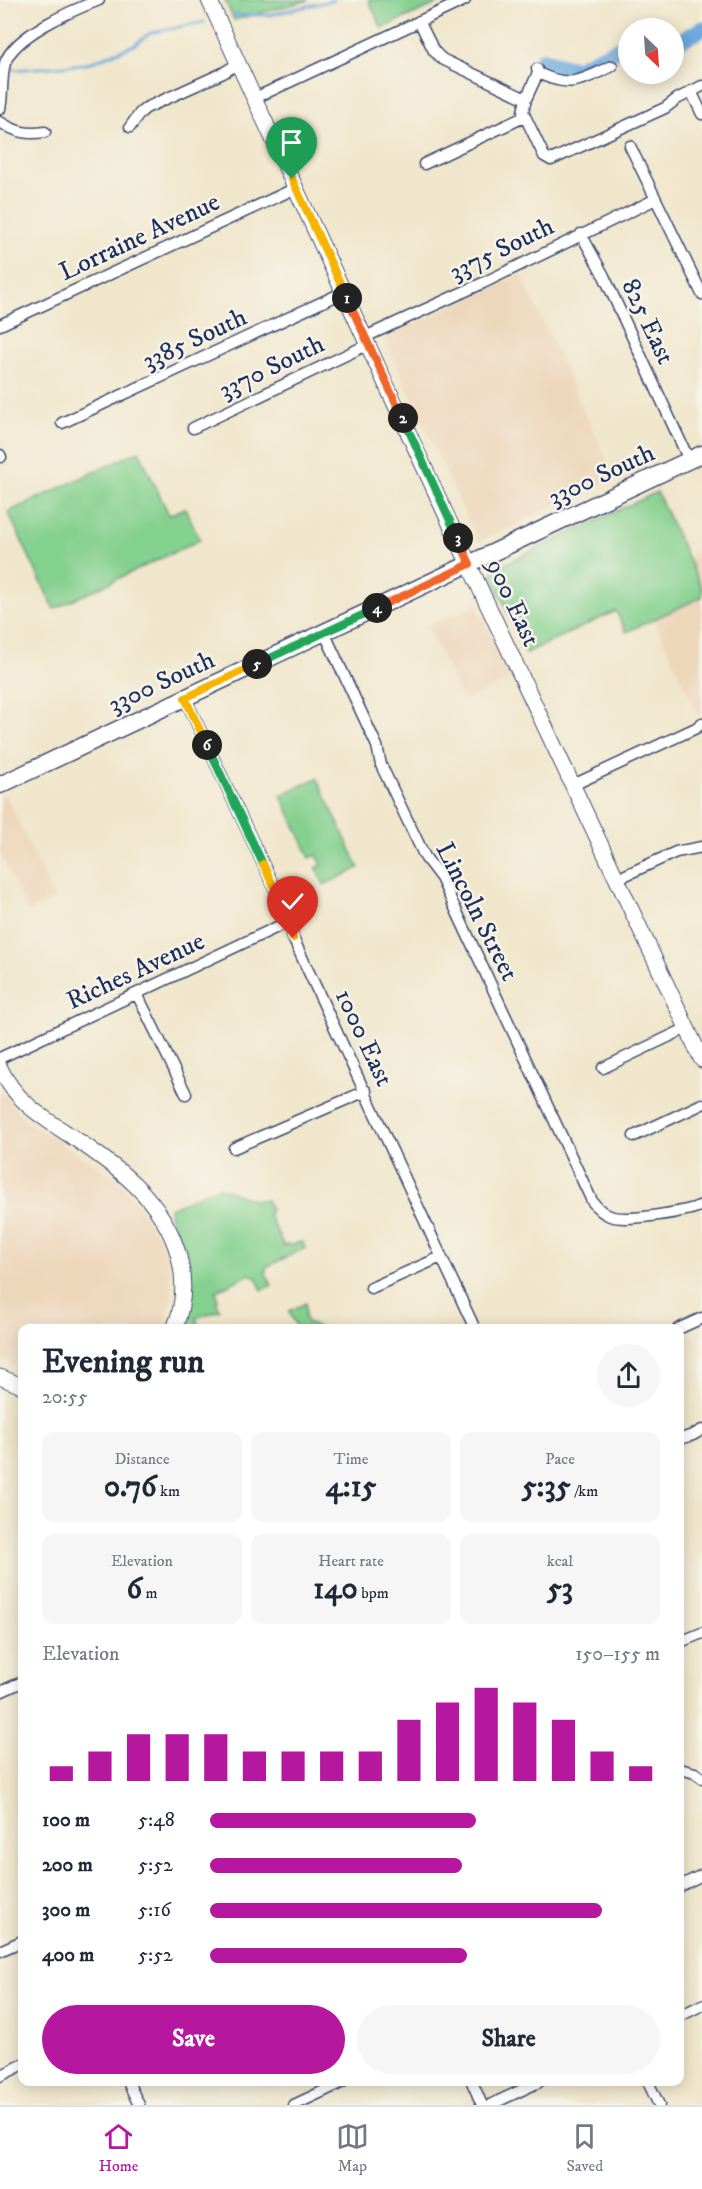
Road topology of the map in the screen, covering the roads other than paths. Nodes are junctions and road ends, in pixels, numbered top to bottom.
1 (99, 0) edge
2 (209, 0) edge
3 (465, 0) edge
4 (419, 21) junction
5 (239, 63) junction
6 (612, 66) dead end
7 (702, 86) edge
8 (691, 91) junction
9 (255, 98) junction
10 (526, 99) junction
11 (0, 110) edge
12 (702, 114) edge
13 (524, 117) junction
14 (0, 122) edge
15 (130, 127) dead end
16 (45, 132) dead end
17 (630, 146) dead end
18 (424, 164) dead end
19 (296, 188) junction
20 (656, 199) junction
21 (581, 234) junction
22 (345, 292) junction
23 (702, 294) edge
24 (0, 325) edge
25 (367, 341) junction
26 (62, 423) dead end
27 (193, 428) dead end
28 (695, 457) edge
29 (470, 564) junction
30 (324, 632) junction
31 (185, 698) junction
32 (702, 723) edge
33 (0, 785) edge
34 (573, 785) junction
35 (702, 847) edge
36 (617, 879) junction
37 (290, 921) junction
38 (137, 994) junction
39 (687, 1028) junction
40 (0, 1058) edge
41 (702, 1060) edge
42 (0, 1068) edge
43 (603, 1068) dead end
44 (366, 1091) junction
45 (186, 1094) dead end
46 (702, 1104) edge
47 (634, 1136) dead end
48 (234, 1148) dead end
49 (702, 1205) edge
50 (441, 1257) junction
51 (371, 1288) dead end
52 (702, 1318) edge
53 (175, 1324) edge
54 (473, 1324) edge
55 (684, 1326) edge
56 (0, 1377) edge
57 (18, 1384) edge
58 (702, 1430) edge
59 (684, 1438) edge
60 (702, 1634) edge
61 (684, 1641) edge
62 (18, 1684) edge
63 (0, 1692) edge
64 (684, 1770) edge
65 (702, 1778) edge
66 (702, 1875) edge
67 (684, 1884) edge
68 (18, 1943) edge
69 (0, 1951) edge
70 (702, 2006) edge
71 (684, 2014) edge
72 (18, 2067) edge
73 (0, 2076) edge
74 (130, 2086) edge
75 (334, 2086) edge
76 (474, 2086) edge
77 (530, 2086) edge
78 (650, 2086) edge
79 (139, 2105) edge
80 (294, 2105) edge
81 (482, 2105) edge
82 (490, 2105) edge
83 (659, 2105) edge

1 - 11 street
2 - 5 street, 900 East
3 - 4 street
4 - 9 street
4 - 10 street
5 - 9 street, 900 East
5 - 15 street
6 - 10 street
7 - 8 street
8 - 12 street
8 - 13 street
9 - 19 street, 900 East
10 - 13 street
13 - 18 street
14 - 16 street
17 - 20 street
19 - 22 street, 900 East
19 - 24 street, Lorraine Avenue
20 - 21 street, 3375 South
20 - 23 street
21 - 25 street, 3375 South
21 - 28 street, 825 East
22 - 25 street, 900 East
22 - 26 street, 3385 South
25 - 27 street, 3370 South
25 - 29 street, 900 East
28 - 29 main road, 3300 South
29 - 30 main road, 3300 South
29 - 34 street, 900 East
30 - 31 main road, 3300 South
30 - 49 street, Lincoln Street
31 - 33 main road, 3300 South
31 - 37 street, 1000 East
32 - 34 street
34 - 36 street, 900 East
35 - 36 street
36 - 39 street, 900 East
37 - 38 street, Riches Avenue
37 - 44 street, 1000 East
38 - 40 street, Riches Avenue
38 - 45 street
39 - 41 street, 900 East
39 - 43 street
42 - 53 street
44 - 48 street
44 - 50 street, 1000 East
46 - 47 street
50 - 51 street
50 - 54 street, 1000 East
52 - 55 street
56 - 57 street
58 - 59 street
60 - 61 street
62 - 63 street
64 - 65 street
66 - 67 street
68 - 69 street
70 - 71 street
72 - 73 street
74 - 79 street
75 - 80 street
76 - 81 street
77 - 82 street
78 - 83 street

